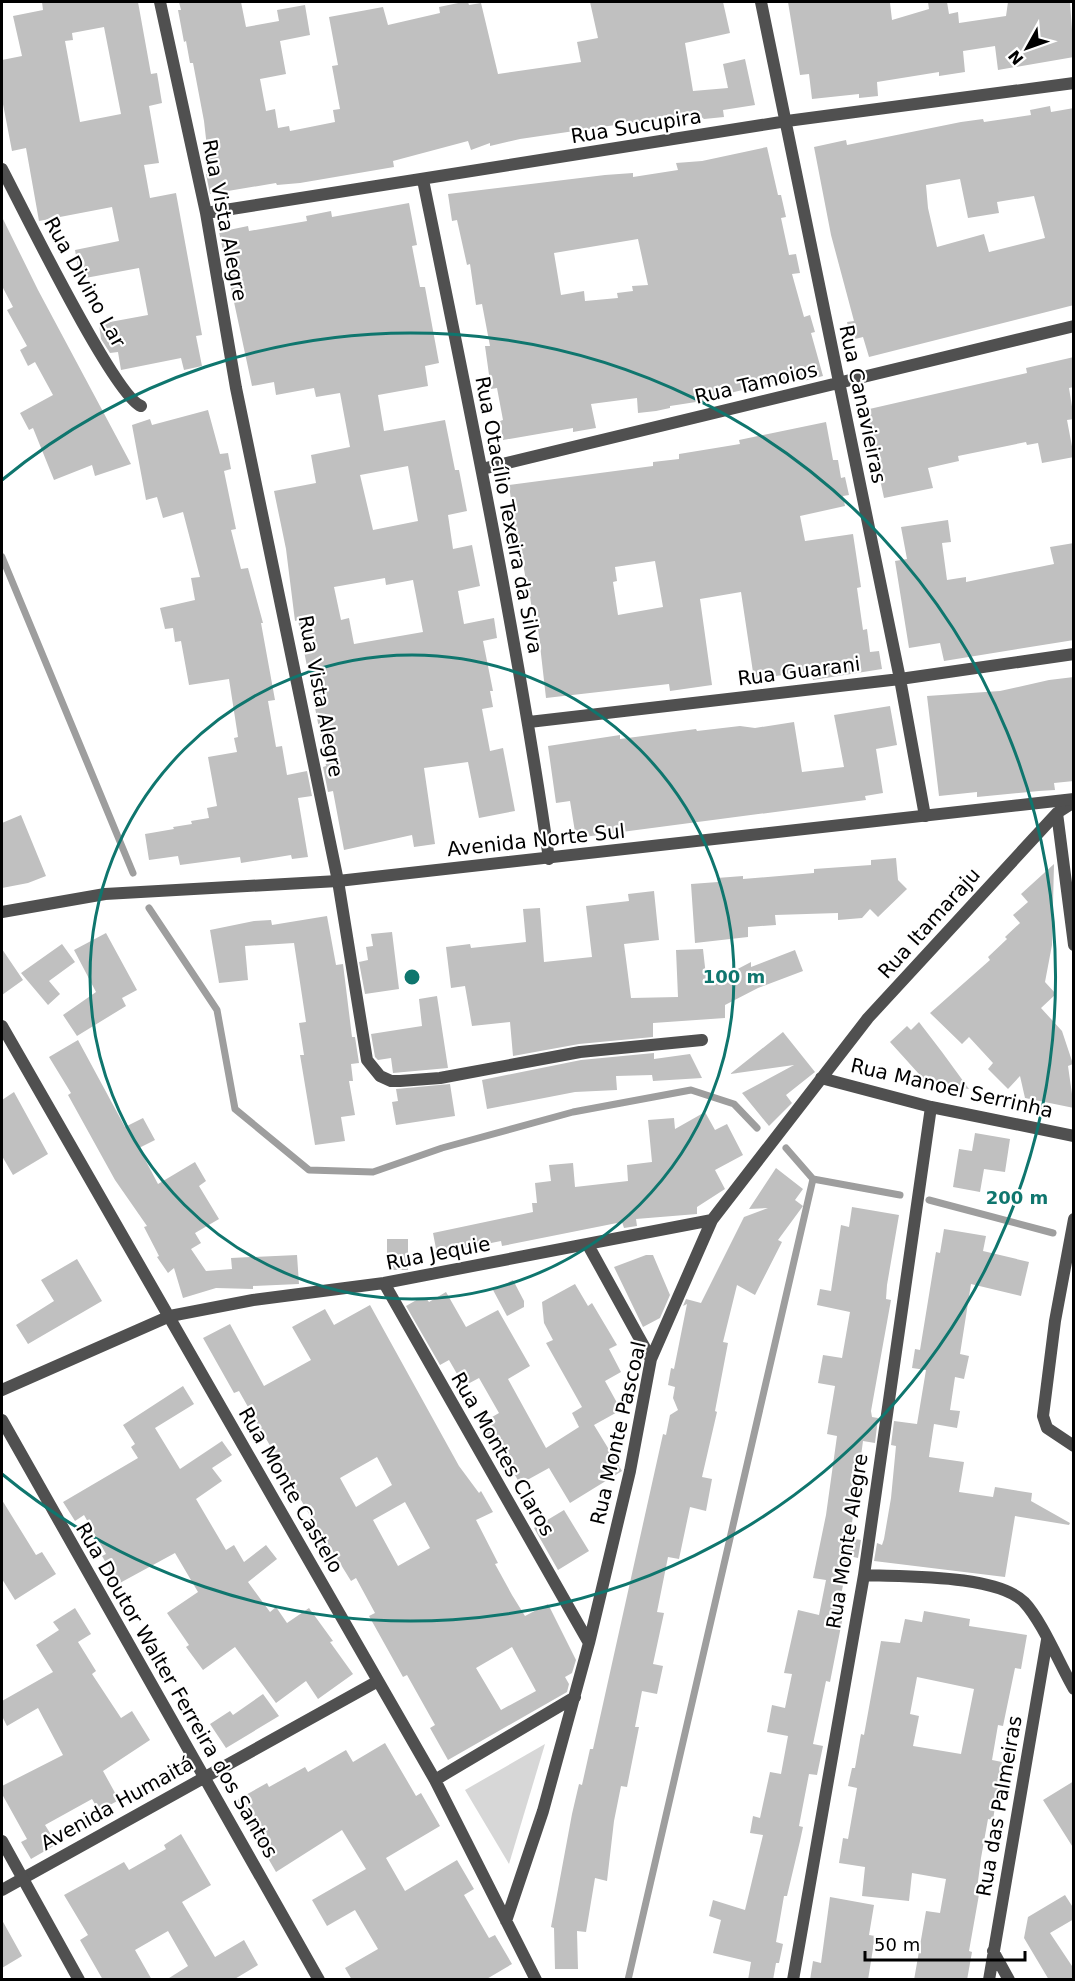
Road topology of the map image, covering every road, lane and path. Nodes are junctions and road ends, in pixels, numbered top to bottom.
1 (160, 2) edge
2 (761, 2) edge
3 (1074, 83) edge
4 (787, 121) junction
5 (2, 170) edge
6 (423, 180) junction
7 (206, 213) junction
8 (1074, 326) edge
9 (839, 383) junction
10 (141, 406) dead end
11 (482, 469) junction
12 (1074, 654) edge
13 (900, 679) junction
14 (529, 722) junction
15 (1074, 801) edge
16 (1057, 813) junction
17 (925, 816) junction
18 (549, 859) junction
19 (338, 881) junction
20 (2, 912) edge
21 (1074, 945) edge
22 (2, 1026) edge
23 (702, 1040) dead end
24 (821, 1078) junction
25 (931, 1107) junction
26 (1074, 1136) edge
27 (1074, 1219) edge
28 (712, 1220) junction
29 (588, 1245) junction
30 (384, 1283) junction
31 (170, 1316) junction
32 (651, 1359) junction
33 (2, 1390) edge
34 (2, 1420) edge
35 (1074, 1446) edge
36 (864, 1575) junction
37 (1047, 1640) junction
38 (589, 1644) junction
39 (378, 1681) junction
40 (1074, 1689) edge
41 (575, 1697) junction
42 (205, 1776) junction
43 (435, 1780) junction
44 (2, 1841) edge
45 (22, 1878) junction
46 (2, 1890) edge
47 (506, 1922) junction
48 (993, 1951) junction
49 (79, 1980) edge
50 (319, 1980) edge
51 (536, 1980) edge
52 (793, 1980) edge
53 (989, 1980) edge
54 (1010, 1980) edge

1 - 7 street, Rua Vista Alegre
2 - 4 street, Rua Canavieiras
3 - 4 street, Rua Sucupira
4 - 6 street, Rua Sucupira
4 - 9 street, Rua Canavieiras
5 - 10 street, Rua Divino Lar
6 - 7 street, Rua Sucupira
6 - 11 street, Rua Otacílio Texeira da Silva
7 - 19 street, Rua Vista Alegre
8 - 9 street, Rua Tamoios
9 - 11 street, Rua Tamoios
9 - 13 street, Rua Canavieiras
11 - 14 street, Rua Otacílio Texeira da Silva
12 - 13 street, Rua Guarani
13 - 14 street, Rua Guarani
13 - 17 street, Rua Canavieiras
14 - 18 street, Rua Otacílio Texeira da Silva
15 - 16 street, Rua Itamaraju
15 - 17 street, Avenida Norte Sul
16 - 21 street
16 - 24 street, Rua Itamaraju
17 - 18 street, Avenida Norte Sul
18 - 19 street, Avenida Norte Sul
19 - 20 street, Avenida Norte Sul
19 - 23 street, Rua Vista Alegre
22 - 31 street, Rua Monte Castelo
24 - 25 street, Rua Manoel Serrinha
24 - 28 street, Rua Monte Pascoal
25 - 26 street, Rua Manoel Serrinha
25 - 36 street, Rua Monte Alegre
27 - 35 street
28 - 29 street, Rua Jequie
28 - 32 street, Rua Monte Pascoal
29 - 30 street, Rua Jequie
29 - 32 street
30 - 31 street, Rua Jequie
30 - 38 street, Rua Montes Claros
31 - 33 street, Rua Jequie
31 - 39 street, Rua Monte Castelo
32 - 38 street, Rua Monte Pascoal
34 - 42 street, Rua Doutor Walter Ferreira dos Santos
36 - 37 street
36 - 52 street, Rua Monte Alegre
37 - 40 street
37 - 48 street, Rua das Palmeiras
38 - 41 street, Rua Monte Pascoal
39 - 42 street, Avenida Humaitá
39 - 43 street, Rua Monte Castelo
41 - 43 street
41 - 47 street, Rua Monte Pascoal
42 - 45 street, Avenida Humaitá
42 - 50 street, Rua Doutor Walter Ferreira dos Santos
43 - 47 street, Rua Monte Castelo
44 - 45 street
45 - 46 street, Avenida Humaitá
45 - 49 street
47 - 51 street, Rua Monte Castelo
48 - 53 street, Rua das Palmeiras
48 - 54 street

